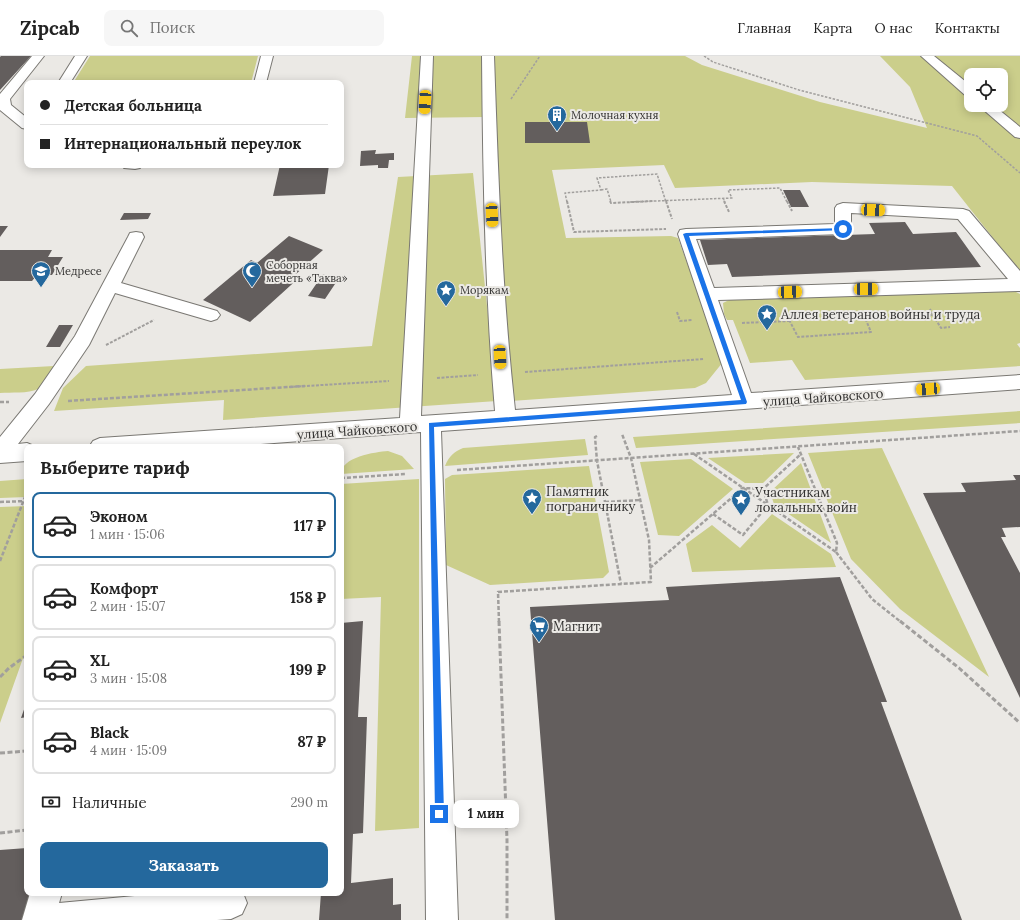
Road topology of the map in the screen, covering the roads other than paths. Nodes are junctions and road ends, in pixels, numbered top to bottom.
1 (38, 56) edge
2 (80, 56) edge
3 (267, 56) edge
4 (427, 56) edge
5 (488, 56) edge
6 (927, 56) edge
7 (66, 80) edge
8 (261, 80) edge
9 (964, 87) edge
10 (1, 99) edge
11 (993, 112) edge
12 (24, 122) edge
13 (1020, 134) edge
14 (136, 237) dead end
15 (1020, 284) edge
16 (110, 286) junction
17 (707, 294) junction
18 (211, 315) dead end
19 (1020, 382) edge
20 (744, 402) junction
21 (506, 419) junction
22 (421, 426) junction
23 (146, 444) edge
24 (24, 452) edge
25 (0, 453) edge
26 (45, 896) edge
27 (231, 905) edge
28 (39, 920) edge
29 (442, 920) edge

1 - 10 street
2 - 7 street
3 - 8 street
4 - 22 street
5 - 21 street
6 - 9 street
10 - 12 street
11 - 13 street
14 - 16 street
15 - 17 street
15 - 17 street
16 - 18 street
16 - 25 street
17 - 20 street
19 - 20 street, улица Чайковского
20 - 21 street, улица Чайковского
21 - 22 street, улица Чайковского
22 - 23 street, улица Чайковского
22 - 29 street
24 - 25 street
26 - 28 street
27 - 28 street

